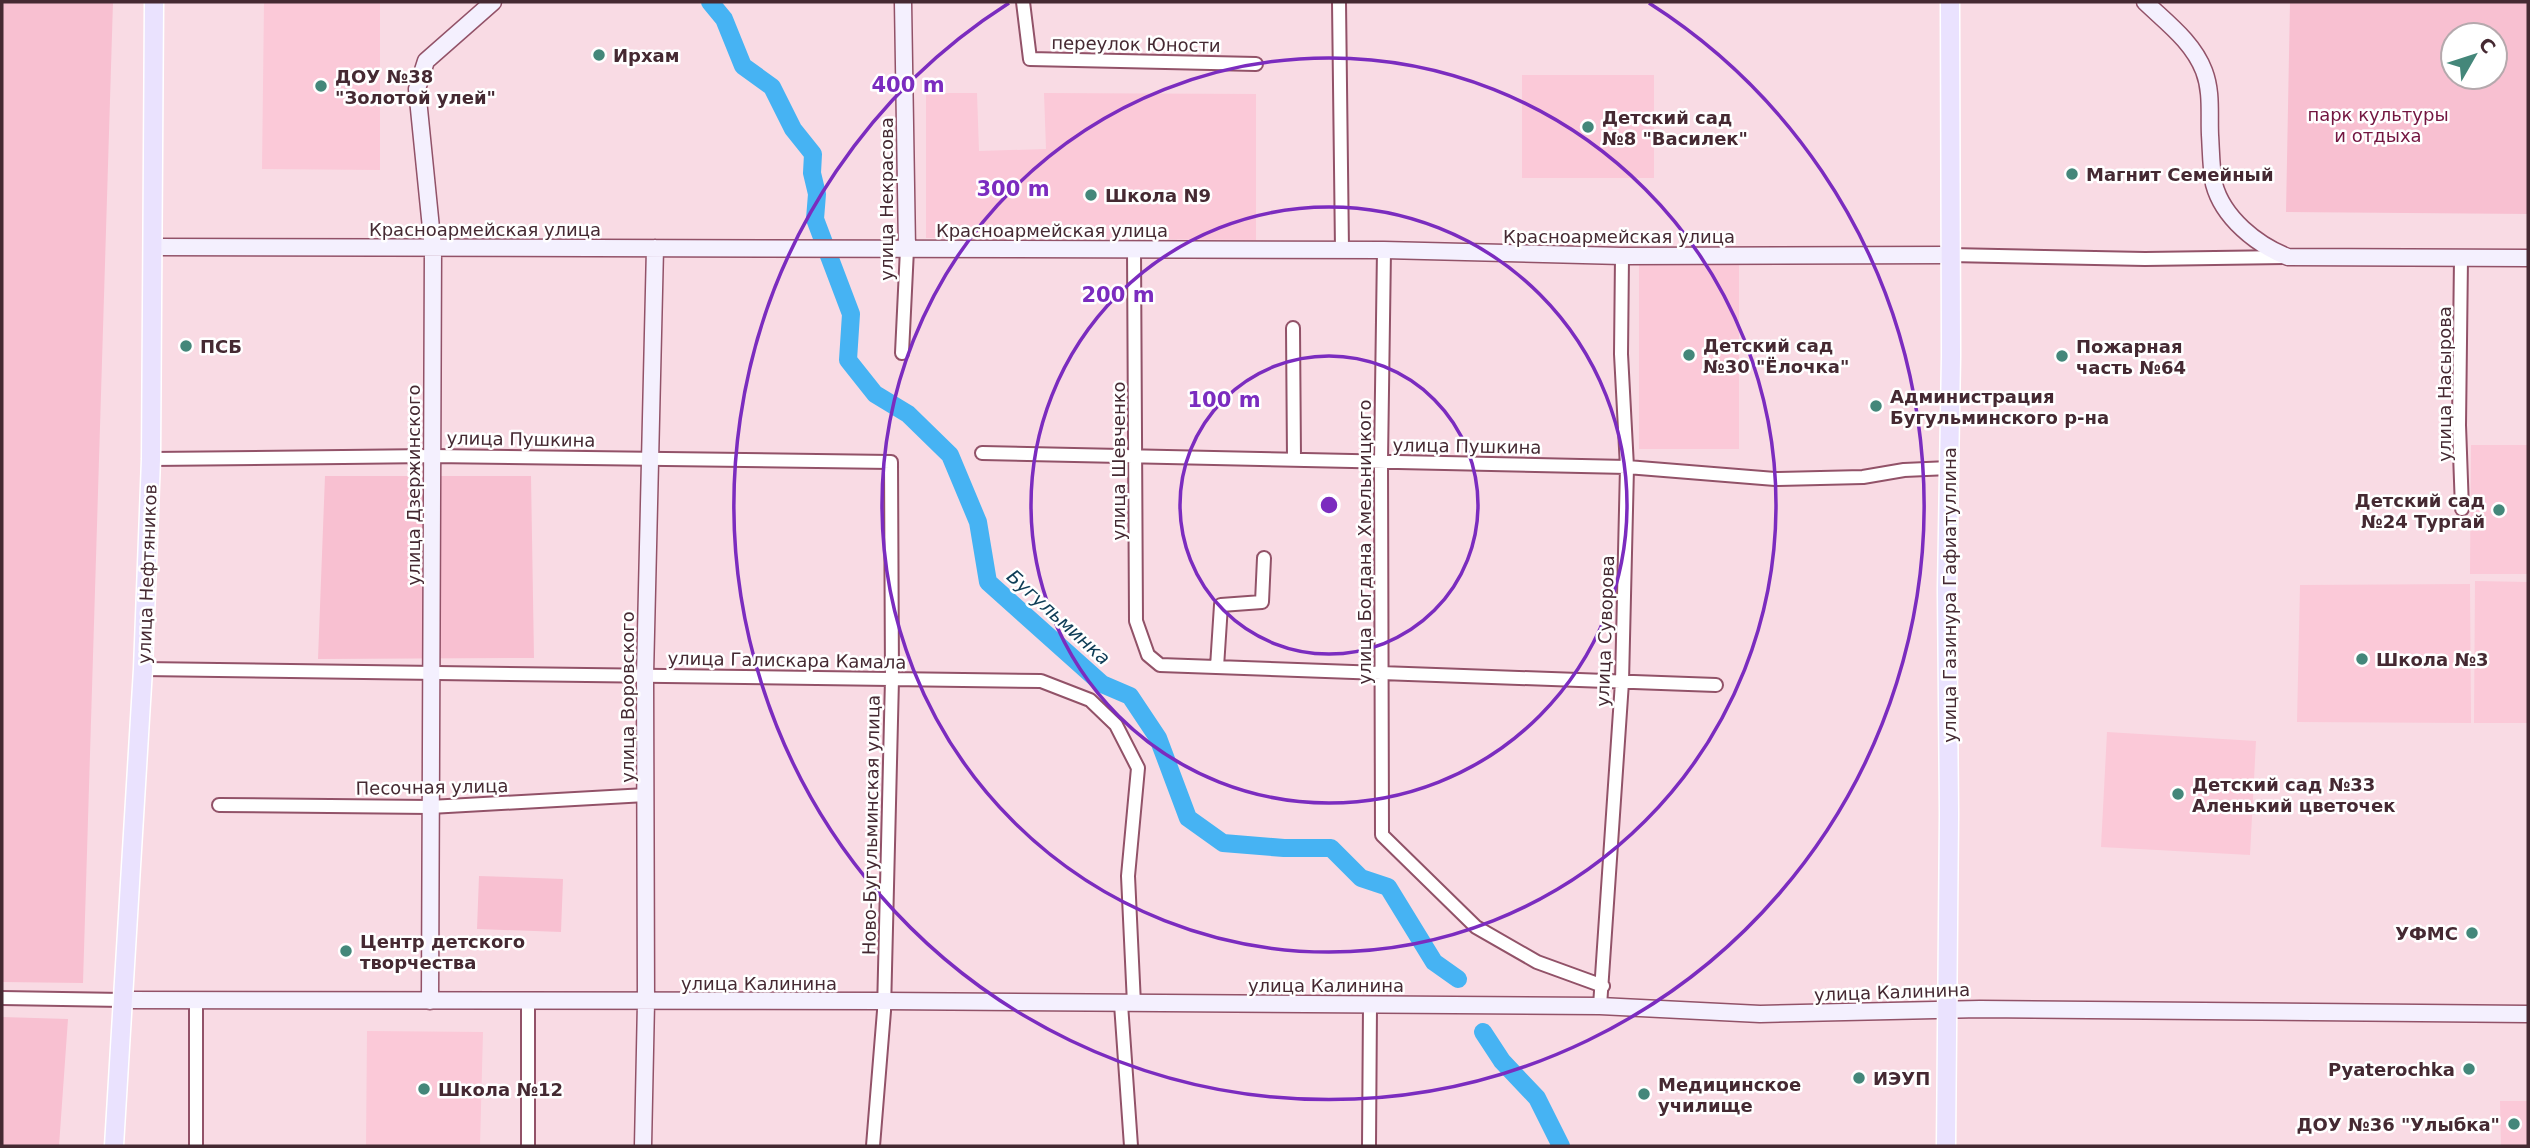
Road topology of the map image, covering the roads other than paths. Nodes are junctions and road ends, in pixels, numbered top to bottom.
1 (155, 2) edge
2 (492, 2) edge
3 (904, 2) edge
4 (1023, 2) edge
5 (1339, 2) edge
6 (1950, 2) edge
7 (2145, 2) edge
8 (1256, 64) dead end
9 (154, 247) junction
10 (433, 248) junction
11 (654, 248) junction
12 (907, 249) junction
13 (1134, 249) junction
14 (1342, 250) junction
15 (1384, 250) junction
16 (1622, 256) junction
17 (1950, 256) junction
18 (2288, 257) junction
19 (2461, 258) junction
20 (2528, 258) edge
21 (1293, 328) dead end
22 (902, 354) dead end
23 (982, 453) dead end
24 (432, 456) junction
25 (1136, 456) junction
26 (649, 458) junction
27 (151, 459) junction
28 (1294, 459) junction
29 (1381, 461) junction
30 (891, 462) joint
31 (1627, 467) junction
32 (1949, 468) junction
33 (2462, 509) dead end
34 (1264, 558) dead end
35 (1217, 667) junction
36 (143, 669) junction
37 (431, 672) junction
38 (1381, 673) junction
39 (645, 675) junction
40 (892, 679) junction
41 (1622, 682) junction
42 (1716, 685) dead end
43 (646, 796) junction
44 (219, 805) dead end
45 (430, 807) junction
46 (1603, 986) junction
47 (2, 998) edge
48 (123, 1000) junction
49 (430, 1001) junction
50 (884, 1001) junction
51 (196, 1002) junction
52 (528, 1002) junction
53 (646, 1002) junction
54 (1127, 1004) junction
55 (1370, 1005) junction
56 (1600, 1006) junction
57 (1946, 1010) junction
58 (2528, 1014) edge
59 (114, 1146) edge
60 (196, 1146) edge
61 (528, 1146) edge
62 (643, 1146) edge
63 (873, 1146) edge
64 (1131, 1146) edge
65 (1369, 1146) edge
66 (1946, 1146) edge

1 - 9 main road, улица Нефтяников
2 - 10 street, улица Дзержинского
3 - 12 street, улица Некрасова
4 - 8 street, переулок Юности
5 - 14 street
6 - 17 main road, улица Газинура Гафиатуллина
7 - 18 street
9 - 10 street, Красноармейская улица
9 - 27 main road, улица Нефтяников
10 - 11 street, Красноармейская улица
10 - 24 street, улица Дзержинского
11 - 12 street, Красноармейская улица
11 - 26 street, улица Воровского
12 - 13 street, Красноармейская улица
12 - 22 street, улица Некрасова
13 - 14 street, Красноармейская улица
13 - 25 street, улица Шевченко
14 - 15 street, Красноармейская улица
15 - 16 street, Красноармейская улица
15 - 29 street, улица Богдана Хмельницкого
16 - 17 street, Красноармейская улица
16 - 31 street, улица Суворова
17 - 18 street
17 - 32 main road, улица Газинура Гафиатуллина
18 - 19 street
19 - 20 street
19 - 33 street, улица Насырова
21 - 28 street
23 - 25 street, улица Пушкина
24 - 26 street, улица Пушкина
24 - 27 street, улица Пушкина
24 - 37 street, улица Дзержинского
25 - 28 street, улица Пушкина
25 - 35 street, улица Шевченко
26 - 30 street, улица Пушкина
26 - 39 street, улица Воровского
27 - 36 main road, улица Нефтяников
28 - 29 street, улица Пушкина
29 - 31 street, улица Пушкина
29 - 38 street, улица Богдана Хмельницкого
30 - 40 street, Ново-Бугульминская улица
31 - 32 street, улица Пушкина
31 - 41 street, улица Суворова
32 - 57 main road, улица Газинура Гафиатуллина
34 - 35 street
35 - 38 street
36 - 37 street, улица Галискара Камала
36 - 48 main road, улица Нефтяников
37 - 39 street, улица Галискара Камала
37 - 45 street, улица Дзержинского
38 - 41 street
38 - 46 street, улица Богдана Хмельницкого
39 - 40 street, улица Галискара Камала
39 - 43 street, улица Воровского
40 - 50 street, Ново-Бугульминская улица
40 - 54 street, улица Галискара Камала
41 - 42 street
41 - 46 street, улица Суворова
43 - 45 street, Песочная улица
43 - 53 street, улица Воровского
44 - 45 street, Песочная улица
45 - 49 street, улица Дзержинского
46 - 56 street, улица Суворова
47 - 48 street
48 - 51 street, улица Калинина
48 - 59 main road, улица Нефтяников
49 - 51 street, улица Калинина
49 - 52 street, улица Калинина
50 - 53 street, улица Калинина
50 - 54 street, улица Калинина
50 - 63 street, Ново-Бугульминская улица
51 - 60 street
52 - 53 street, улица Калинина
52 - 61 street
53 - 62 street, улица Воровского
54 - 55 street, улица Калинина
54 - 64 street
55 - 56 street, улица Калинина
55 - 65 street
56 - 57 street, улица Калинина
57 - 58 street, улица Калинина
57 - 66 main road, улица Газинура Гафиатуллина

